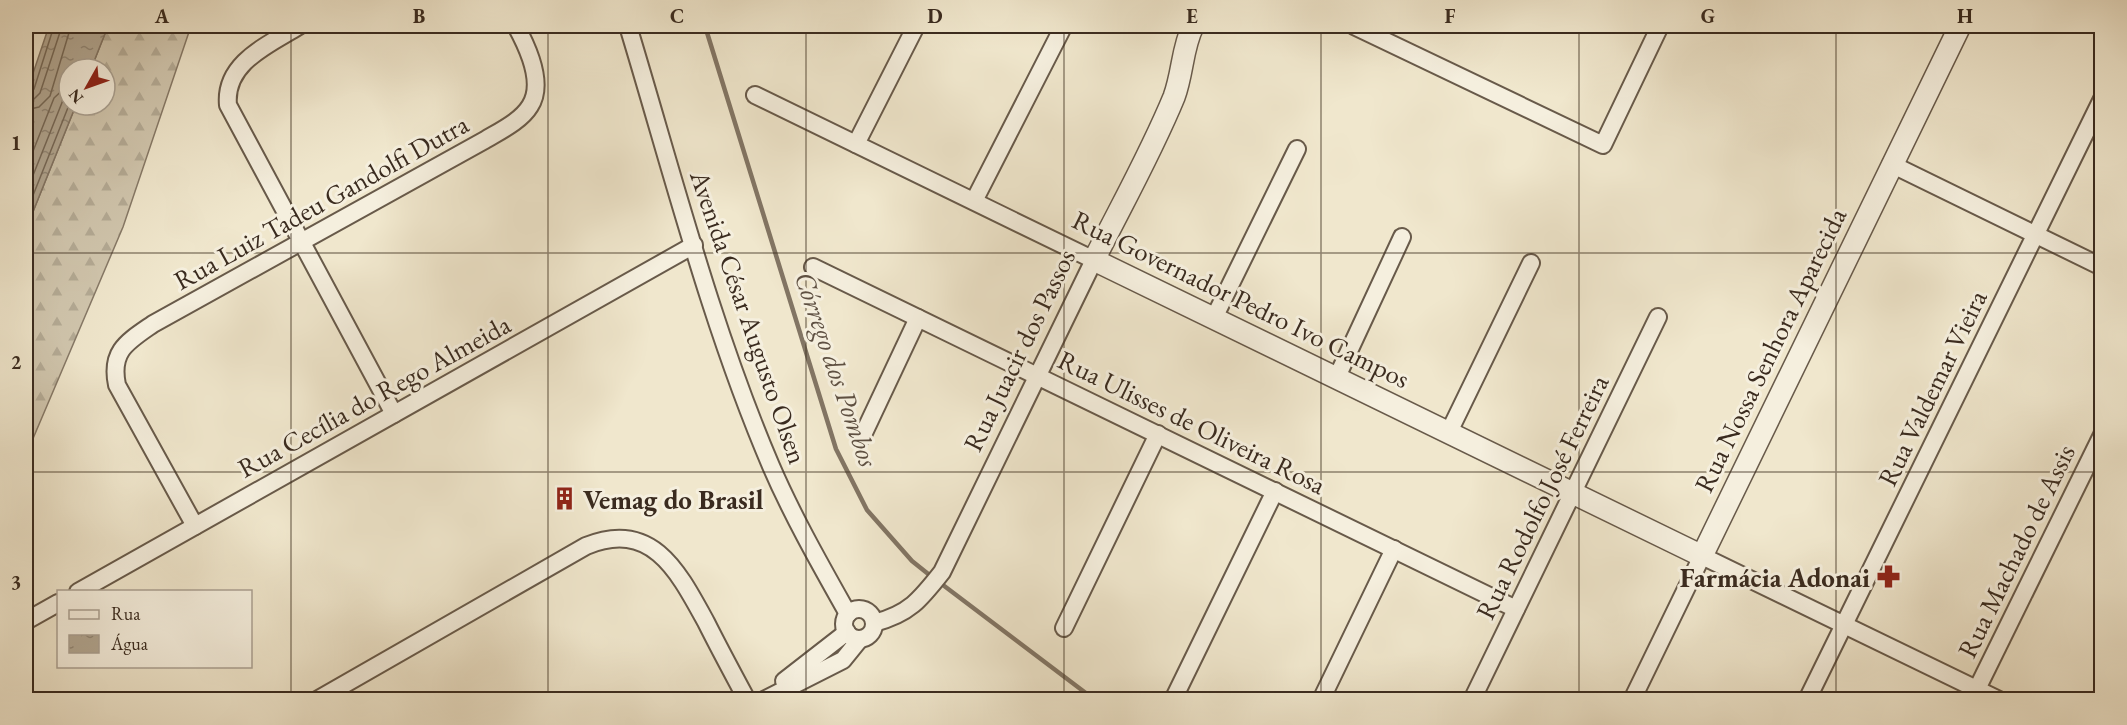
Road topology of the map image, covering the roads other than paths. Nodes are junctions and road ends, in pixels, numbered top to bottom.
1 (299, 26) edge
2 (516, 26) edge
3 (628, 26) edge
4 (916, 26) edge
5 (1354, 26) edge
6 (1660, 26) edge
7 (1960, 26) edge
8 (1062, 29) dead end
9 (1190, 32) edge
10 (755, 95) dead end
11 (2102, 99) edge
12 (856, 144) junction
13 (1297, 148) dead end
14 (1891, 164) junction
15 (974, 201) junction
16 (2036, 234) junction
17 (1402, 237) dead end
18 (302, 243) junction
19 (694, 244) junction
20 (1094, 260) junction
21 (1531, 263) dead end
22 (813, 267) dead end
23 (2102, 267) edge
24 (1658, 317) dead end
25 (918, 318) junction
26 (1214, 318) junction
27 (1038, 376) junction
28 (1337, 377) junction
29 (394, 414) junction
30 (1449, 432) junction
31 (1158, 434) junction
32 (2102, 435) edge
33 (862, 437) dead end
34 (1275, 491) junction
35 (1572, 493) junction
36 (195, 526) junction
37 (1394, 549) junction
38 (1702, 556) junction
39 (80, 590) edge
40 (57, 604) edge
41 (1516, 609) junction
42 (848, 614) junction
43 (26, 621) edge
44 (874, 623) junction
45 (1845, 625) junction
46 (1064, 628) dead end
47 (854, 636) junction
48 (1977, 689) junction
49 (317, 699) edge
50 (747, 699) edge
51 (762, 699) edge
52 (1173, 699) edge
53 (1321, 699) edge
54 (1472, 699) edge
55 (1632, 699) edge
56 (1807, 699) edge
57 (1999, 699) edge

1 - 18 street
2 - 18 street, Rua Luiz Tadeu Gandolfi Dutra
3 - 19 street, Avenida César Augusto Olsen
4 - 12 street
5 - 6 street
7 - 14 street, Rua Nossa Senhora Aparecida
8 - 15 street
9 - 20 street, Rua Juacir dos Passos
10 - 12 street, Rua Governador Pedro Ivo Campos
11 - 16 street, Rua Valdemar Vieira
12 - 15 street, Rua Governador Pedro Ivo Campos
13 - 26 street
14 - 16 street
14 - 38 street, Rua Nossa Senhora Aparecida
15 - 20 street, Rua Governador Pedro Ivo Campos
16 - 23 street
16 - 45 street, Rua Valdemar Vieira
17 - 28 street
18 - 29 street
18 - 36 street, Rua Luiz Tadeu Gandolfi Dutra
19 - 29 street, Rua Cecília do Rego Almeida
19 - 42 street, Avenida César Augusto Olsen
20 - 26 street, Rua Governador Pedro Ivo Campos
20 - 27 street, Rua Juacir dos Passos
21 - 30 street
22 - 25 street, Rua Ulisses de Oliveira Rosa
24 - 35 street, Rua Rodolfo José Ferreira
25 - 27 street, Rua Ulisses de Oliveira Rosa
25 - 33 street
26 - 28 street, Rua Governador Pedro Ivo Campos
27 - 31 street, Rua Ulisses de Oliveira Rosa
27 - 44 street, Rua Juacir dos Passos
28 - 30 street, Rua Governador Pedro Ivo Campos
29 - 36 street, Rua Cecília do Rego Almeida
30 - 35 street, Rua Governador Pedro Ivo Campos
31 - 34 street, Rua Ulisses de Oliveira Rosa
31 - 46 street
32 - 48 street, Rua Machado de Assis
34 - 37 street, Rua Ulisses de Oliveira Rosa
34 - 52 street
35 - 38 street, Rua Governador Pedro Ivo Campos
35 - 41 street, Rua Rodolfo José Ferreira
36 - 39 street, Rua Cecília do Rego Almeida
37 - 41 street, Rua Ulisses de Oliveira Rosa
37 - 53 street
38 - 45 street
38 - 55 street, Rua Nossa Senhora Aparecida
40 - 43 street
41 - 54 street, Rua Rodolfo José Ferreira
42 - 44 street
42 - 47 street
44 - 47 street
45 - 48 street
45 - 56 street, Rua Valdemar Vieira
47 - 51 street
48 - 57 street
49 - 50 street

